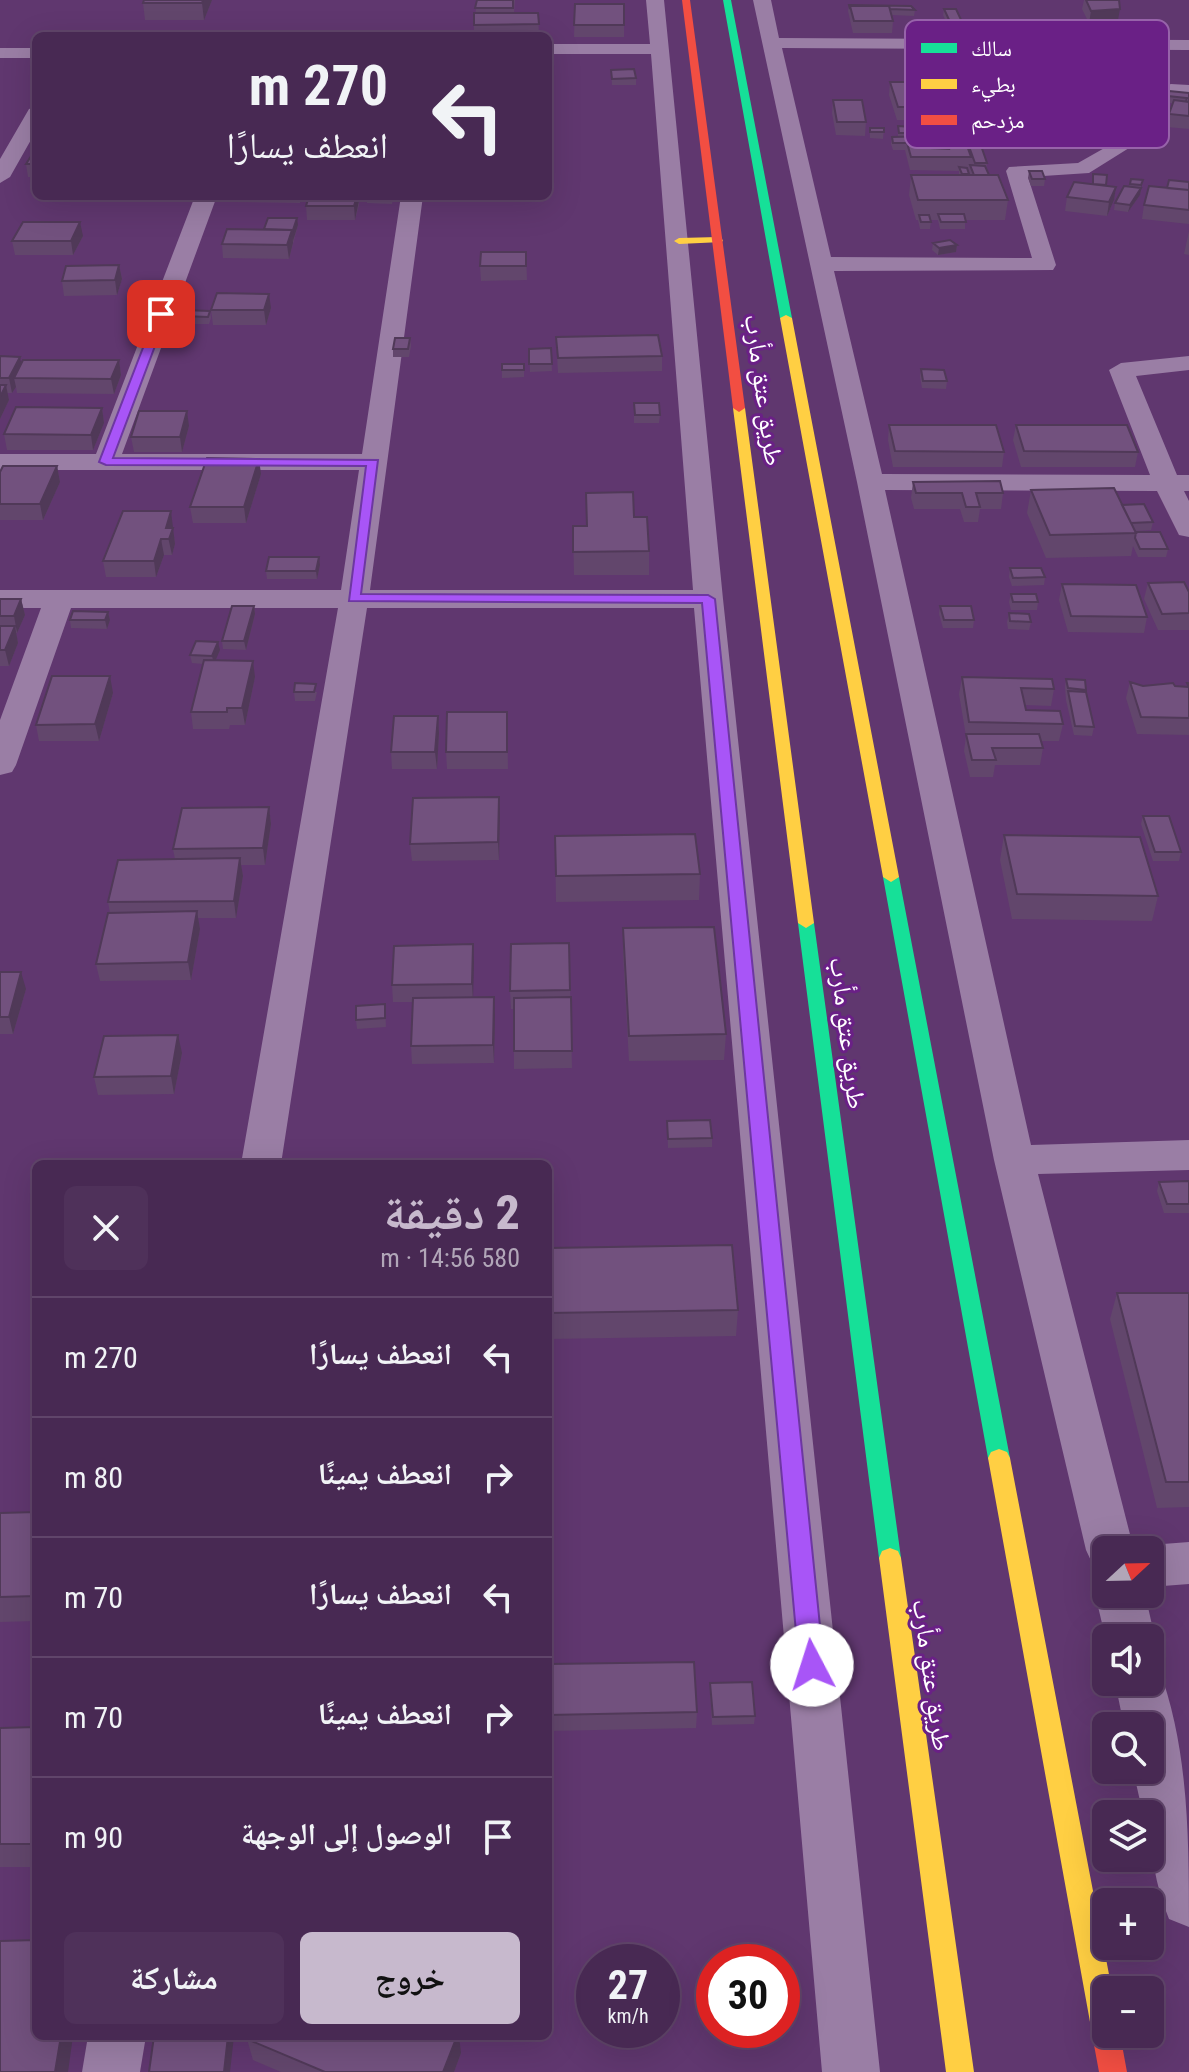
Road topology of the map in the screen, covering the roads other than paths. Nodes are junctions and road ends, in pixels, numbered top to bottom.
1 (655, 0) edge
2 (686, 0) edge
3 (727, 0) edge
4 (762, 0) edge
5 (771, 43) junction
6 (905, 44) edge
7 (1169, 45) edge
8 (1189, 45) edge
9 (552, 49) edge
10 (660, 49) junction
11 (0, 53) edge
12 (32, 53) edge
13 (1169, 91) edge
14 (1189, 91) edge
15 (32, 119) edge
16 (32, 122) edge
17 (0, 123) edge
18 (1119, 148) edge
19 (0, 177) edge
20 (748, 187) junction
21 (711, 189) junction
22 (204, 200) edge
23 (411, 200) edge
24 (718, 240) junction
25 (679, 241) junction
26 (820, 264) junction
27 (1189, 363) edge
28 (0, 462) edge
29 (106, 462) junction
30 (373, 462) junction
31 (870, 482) junction
32 (1177, 482) edge
33 (1189, 529) edge
34 (354, 598) junction
35 (0, 599) edge
36 (59, 599) junction
37 (708, 599) junction
38 (0, 765) edge
39 (1189, 1155) edge
40 (262, 1160) edge
41 (1014, 1160) junction
42 (1107, 1536) edge
43 (1189, 1563) edge
44 (1164, 1565) edge
45 (1163, 1784) edge
46 (1189, 1900) edge
47 (1095, 1976) edge
48 (116, 2040) edge
49 (1109, 2048) edge
50 (111, 2072) edge
51 (851, 2072) edge
52 (960, 2072) edge
53 (1113, 2072) edge

1 - 10 street
2 - 21 main road, طريق عتق مأرب
3 - 20 main road, طريق عتق مأرب
4 - 5 street
5 - 6 street
5 - 26 street
7 - 8 street
9 - 10 street
10 - 25 street
11 - 12 street
13 - 14 street
15 - 17 street
16 - 19 street
18 - 26 street
20 - 21 main road
20 - 47 main road, طريق عتق مأرب
21 - 24 main road, طريق عتق مأرب
22 - 29 street
23 - 30 street
24 - 25 main road
24 - 52 main road, طريق عتق مأرب
25 - 37 street
26 - 31 street
27 - 32 street
28 - 29 street
29 - 30 street
30 - 34 street
31 - 32 street
31 - 41 street
32 - 33 street
34 - 36 street
34 - 37 street
34 - 40 street
35 - 36 street
36 - 38 street
37 - 51 street
39 - 41 street
41 - 42 street
43 - 44 street
45 - 46 street
48 - 50 street
49 - 53 main road, طريق عتق مأرب

